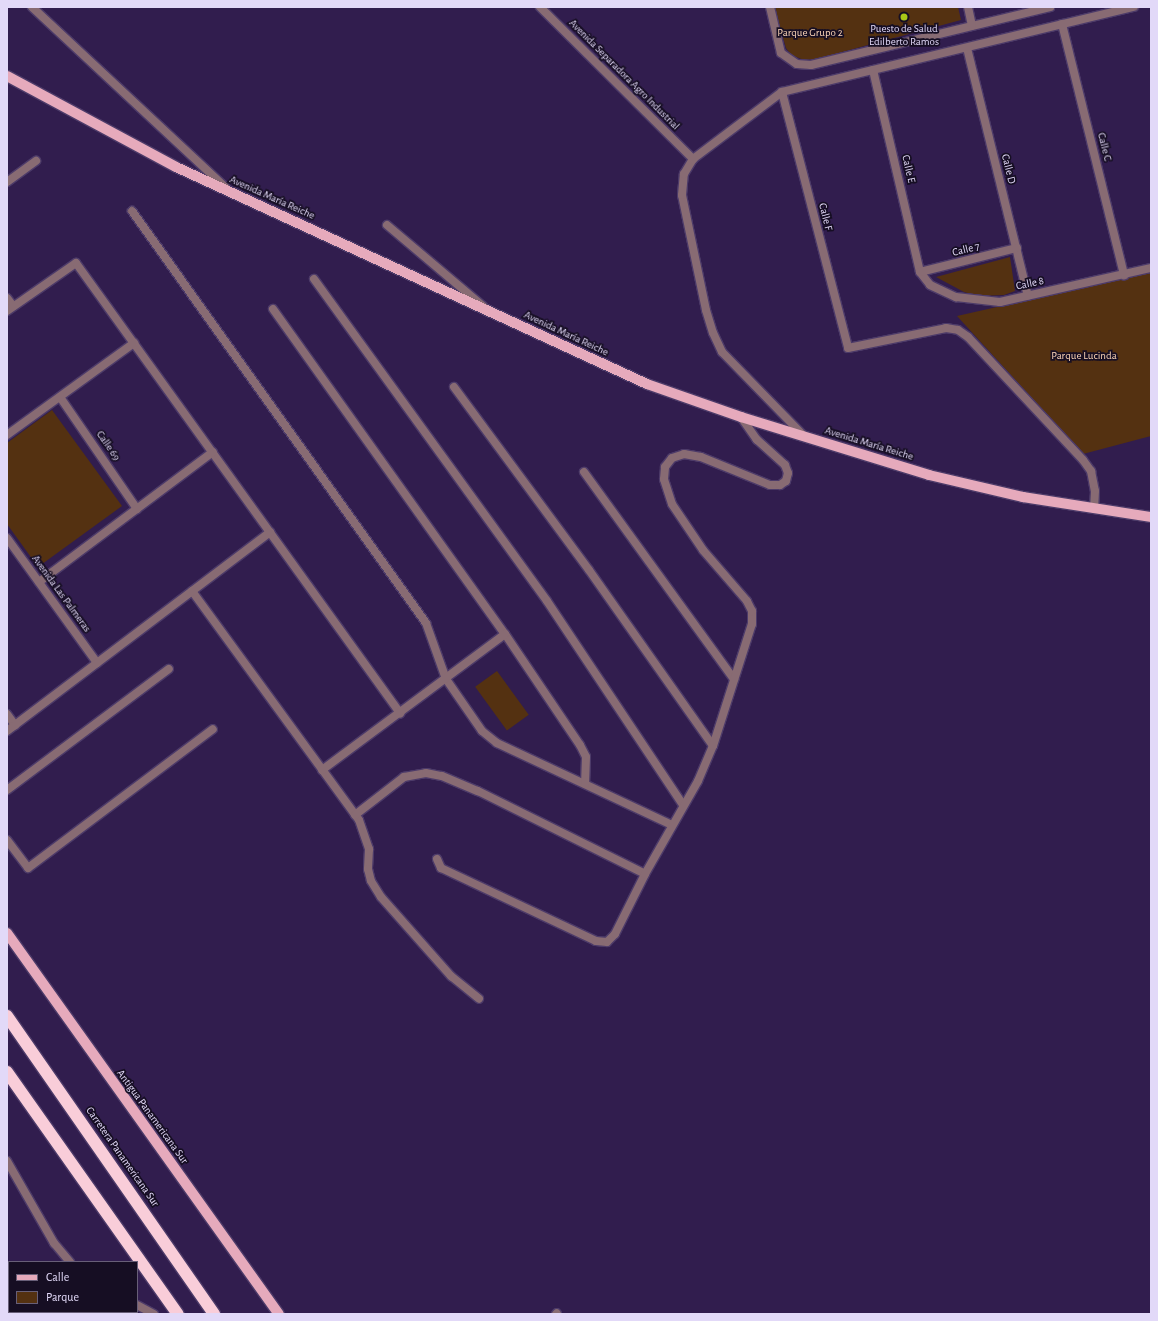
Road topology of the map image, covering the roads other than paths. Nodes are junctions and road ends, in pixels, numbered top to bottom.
1 (32, 7) edge
2 (540, 7) edge
3 (770, 7) edge
4 (968, 7) edge
5 (1050, 7) edge
6 (1134, 7) edge
7 (1062, 24) junction
8 (972, 26) junction
9 (967, 48) junction
10 (873, 70) junction
11 (7, 76) edge
12 (782, 92) junction
13 (693, 159) junction
14 (36, 161) dead end
15 (7, 182) edge
16 (231, 192) junction
17 (132, 211) dead end
18 (387, 225) dead end
19 (1016, 248) junction
20 (1151, 268) edge
21 (920, 272) junction
22 (1124, 274) junction
23 (314, 279) dead end
24 (1028, 296) junction
25 (7, 298) edge
26 (10, 308) edge
27 (273, 309) dead end
28 (490, 312) junction
29 (134, 343) junction
30 (454, 387) dead end
31 (60, 397) junction
32 (742, 417) junction
33 (7, 435) edge
34 (804, 436) junction
35 (213, 452) junction
36 (584, 472) dead end
37 (137, 509) junction
38 (1094, 510) junction
39 (1151, 517) edge
40 (270, 532) junction
41 (7, 538) edge
42 (39, 582) junction
43 (192, 591) junction
44 (505, 634) junction
45 (97, 663) junction
46 (169, 669) dead end
47 (446, 679) junction
48 (734, 679) junction
49 (400, 713) junction
50 (7, 714) edge
51 (15, 725) junction
52 (213, 729) dead end
53 (7, 731) edge
54 (713, 746) junction
55 (322, 770) junction
56 (585, 784) junction
57 (7, 790) edge
58 (683, 805) junction
59 (355, 815) junction
60 (672, 825) junction
61 (7, 840) edge
62 (437, 859) dead end
63 (644, 874) junction
64 (7, 933) edge
65 (479, 998) dead end
66 (7, 1016) edge
67 (7, 1072) edge
68 (7, 1162) edge
69 (69, 1261) edge
70 (138, 1306) edge
71 (154, 1314) edge
72 (178, 1314) edge
73 (214, 1314) edge
74 (279, 1314) edge

1 - 16 street
2 - 13 street, Avenida Separadora Agro Industrial
3 - 8 street
4 - 8 street
5 - 8 street
6 - 7 street
7 - 9 street
7 - 22 street, Calle C
9 - 10 street
9 - 19 street, Calle D
10 - 12 street
10 - 21 street, Calle E
11 - 16 main road, Avenida María Reiche
12 - 13 street
12 - 38 street, Calle F
13 - 34 street
14 - 15 street
16 - 28 main road, Avenida María Reiche
17 - 47 street
18 - 28 street
19 - 21 street, Calle 7
19 - 24 street, Calle D
20 - 22 street, Calle 8
21 - 24 street, Calle 8
22 - 24 street, Calle 8
23 - 58 street
25 - 26 street
26 - 29 street
27 - 44 street
28 - 32 main road, Avenida María Reiche
29 - 31 street
29 - 35 street
30 - 54 street
31 - 33 street
31 - 37 street, Calle 69
32 - 34 main road, Avenida María Reiche
32 - 48 street
34 - 38 main road, Avenida María Reiche
35 - 37 street
35 - 40 street
36 - 48 street
37 - 42 street
38 - 39 main road, Avenida María Reiche
40 - 43 street
40 - 49 street
41 - 42 street, Avenida Las Palmeras
42 - 45 street, Avenida Las Palmeras
43 - 45 street
43 - 55 street
44 - 47 street
44 - 56 street
45 - 51 street
46 - 57 street
47 - 49 street
47 - 56 street
48 - 54 street
49 - 55 street
50 - 51 street
51 - 53 street
52 - 61 street
54 - 58 street
55 - 59 street
56 - 60 street
58 - 60 street
59 - 63 street
59 - 65 street
60 - 63 street
62 - 63 street
64 - 74 main road, Antigua Panamericana Sur
66 - 73 highway, Carretera Panamericana Sur
67 - 72 highway
68 - 69 street
70 - 71 street

